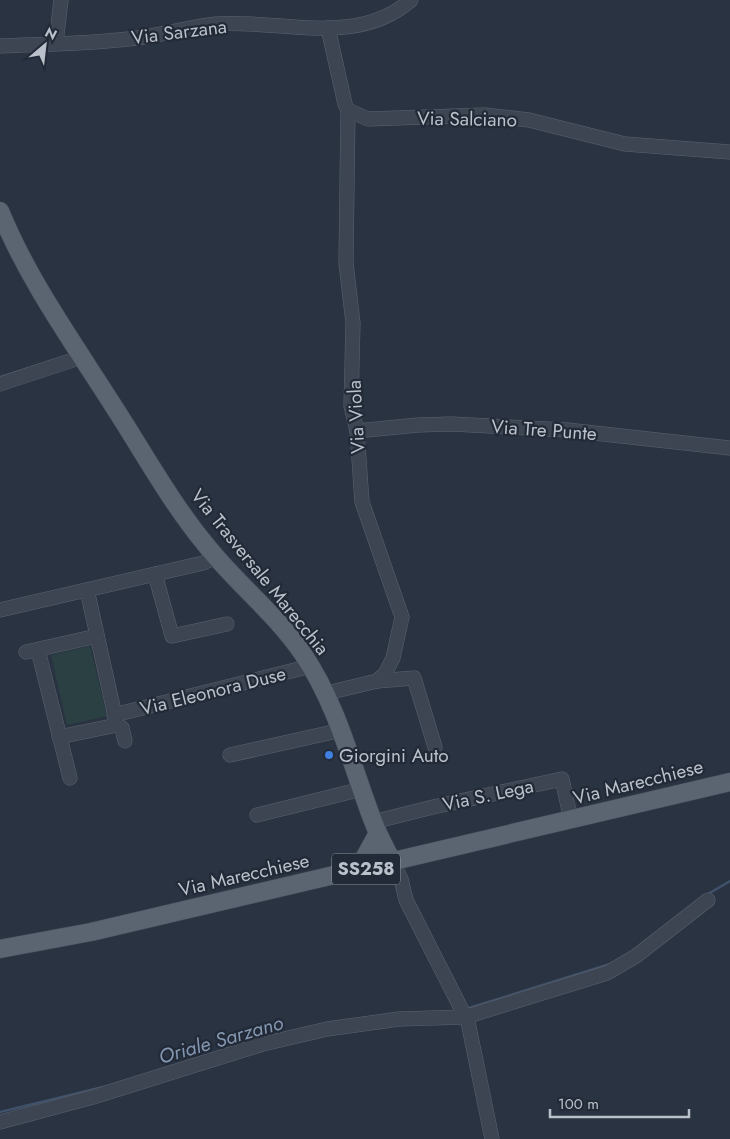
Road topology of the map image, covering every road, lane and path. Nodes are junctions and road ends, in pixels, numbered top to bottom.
1 (61, 0) edge
2 (411, 0) edge
3 (328, 28) junction
4 (56, 42) junction
5 (0, 46) edge
6 (348, 110) junction
7 (730, 152) edge
8 (0, 211) edge
9 (82, 357) junction
10 (0, 384) edge
11 (357, 431) junction
12 (730, 448) edge
13 (216, 557) junction
14 (155, 574) junction
15 (87, 590) junction
16 (0, 610) edge
17 (226, 624) dead end
18 (97, 636) junction
19 (311, 666) junction
20 (377, 681) junction
21 (327, 694) junction
22 (116, 720) junction
23 (342, 730) junction
24 (59, 737) junction
25 (125, 741) dead end
26 (435, 747) dead end
27 (230, 755) dead end
28 (70, 778) dead end
29 (730, 782) edge
30 (362, 789) junction
31 (257, 815) dead end
32 (571, 820) junction
33 (376, 828) junction
34 (393, 863) junction
35 (357, 871) junction
36 (708, 900) dead end
37 (0, 949) edge
38 (465, 1017) junction
39 (0, 1122) edge
40 (492, 1139) edge

1 - 4 street
2 - 3 street, Via Sarzana
3 - 4 street, Via Sarzana
3 - 6 street
4 - 5 street, Via Sarzana
6 - 7 street, Via Salciano
6 - 11 street, Via Viola
8 - 9 main road, Via Trasversale Marecchia
9 - 10 street
9 - 13 main road, Via Trasversale Marecchia
11 - 12 street, Via Tre Punte
11 - 20 street, Via Viola
13 - 14 street
13 - 19 main road, Via Trasversale Marecchia
14 - 15 street
14 - 17 street
15 - 16 street
15 - 18 street
18 - 22 street
18 - 24 street
19 - 21 main road, Via Trasversale Marecchia
19 - 22 street, Via Eleonora Duse
20 - 21 street
20 - 26 street
21 - 23 main road, Via Trasversale Marecchia
22 - 24 street, Via Eleonora Duse
22 - 25 street
23 - 27 street
23 - 30 main road, Via Trasversale Marecchia
24 - 28 street
29 - 32 main road, Via Marecchiese / SS258
30 - 31 street
30 - 33 main road, Via Trasversale Marecchia
32 - 33 street, Via S. Lega
32 - 34 main road, Via Marecchiese / SS258
33 - 34 main road, Via Trasversale Marecchia
33 - 35 main road
34 - 35 main road, Via Marecchiese / SS258
34 - 38 street, Via Trasversale Marecchia
35 - 37 main road, Via Marecchiese / SS258
36 - 38 street
38 - 39 street
38 - 40 street, Via Trasversale Marecchia

